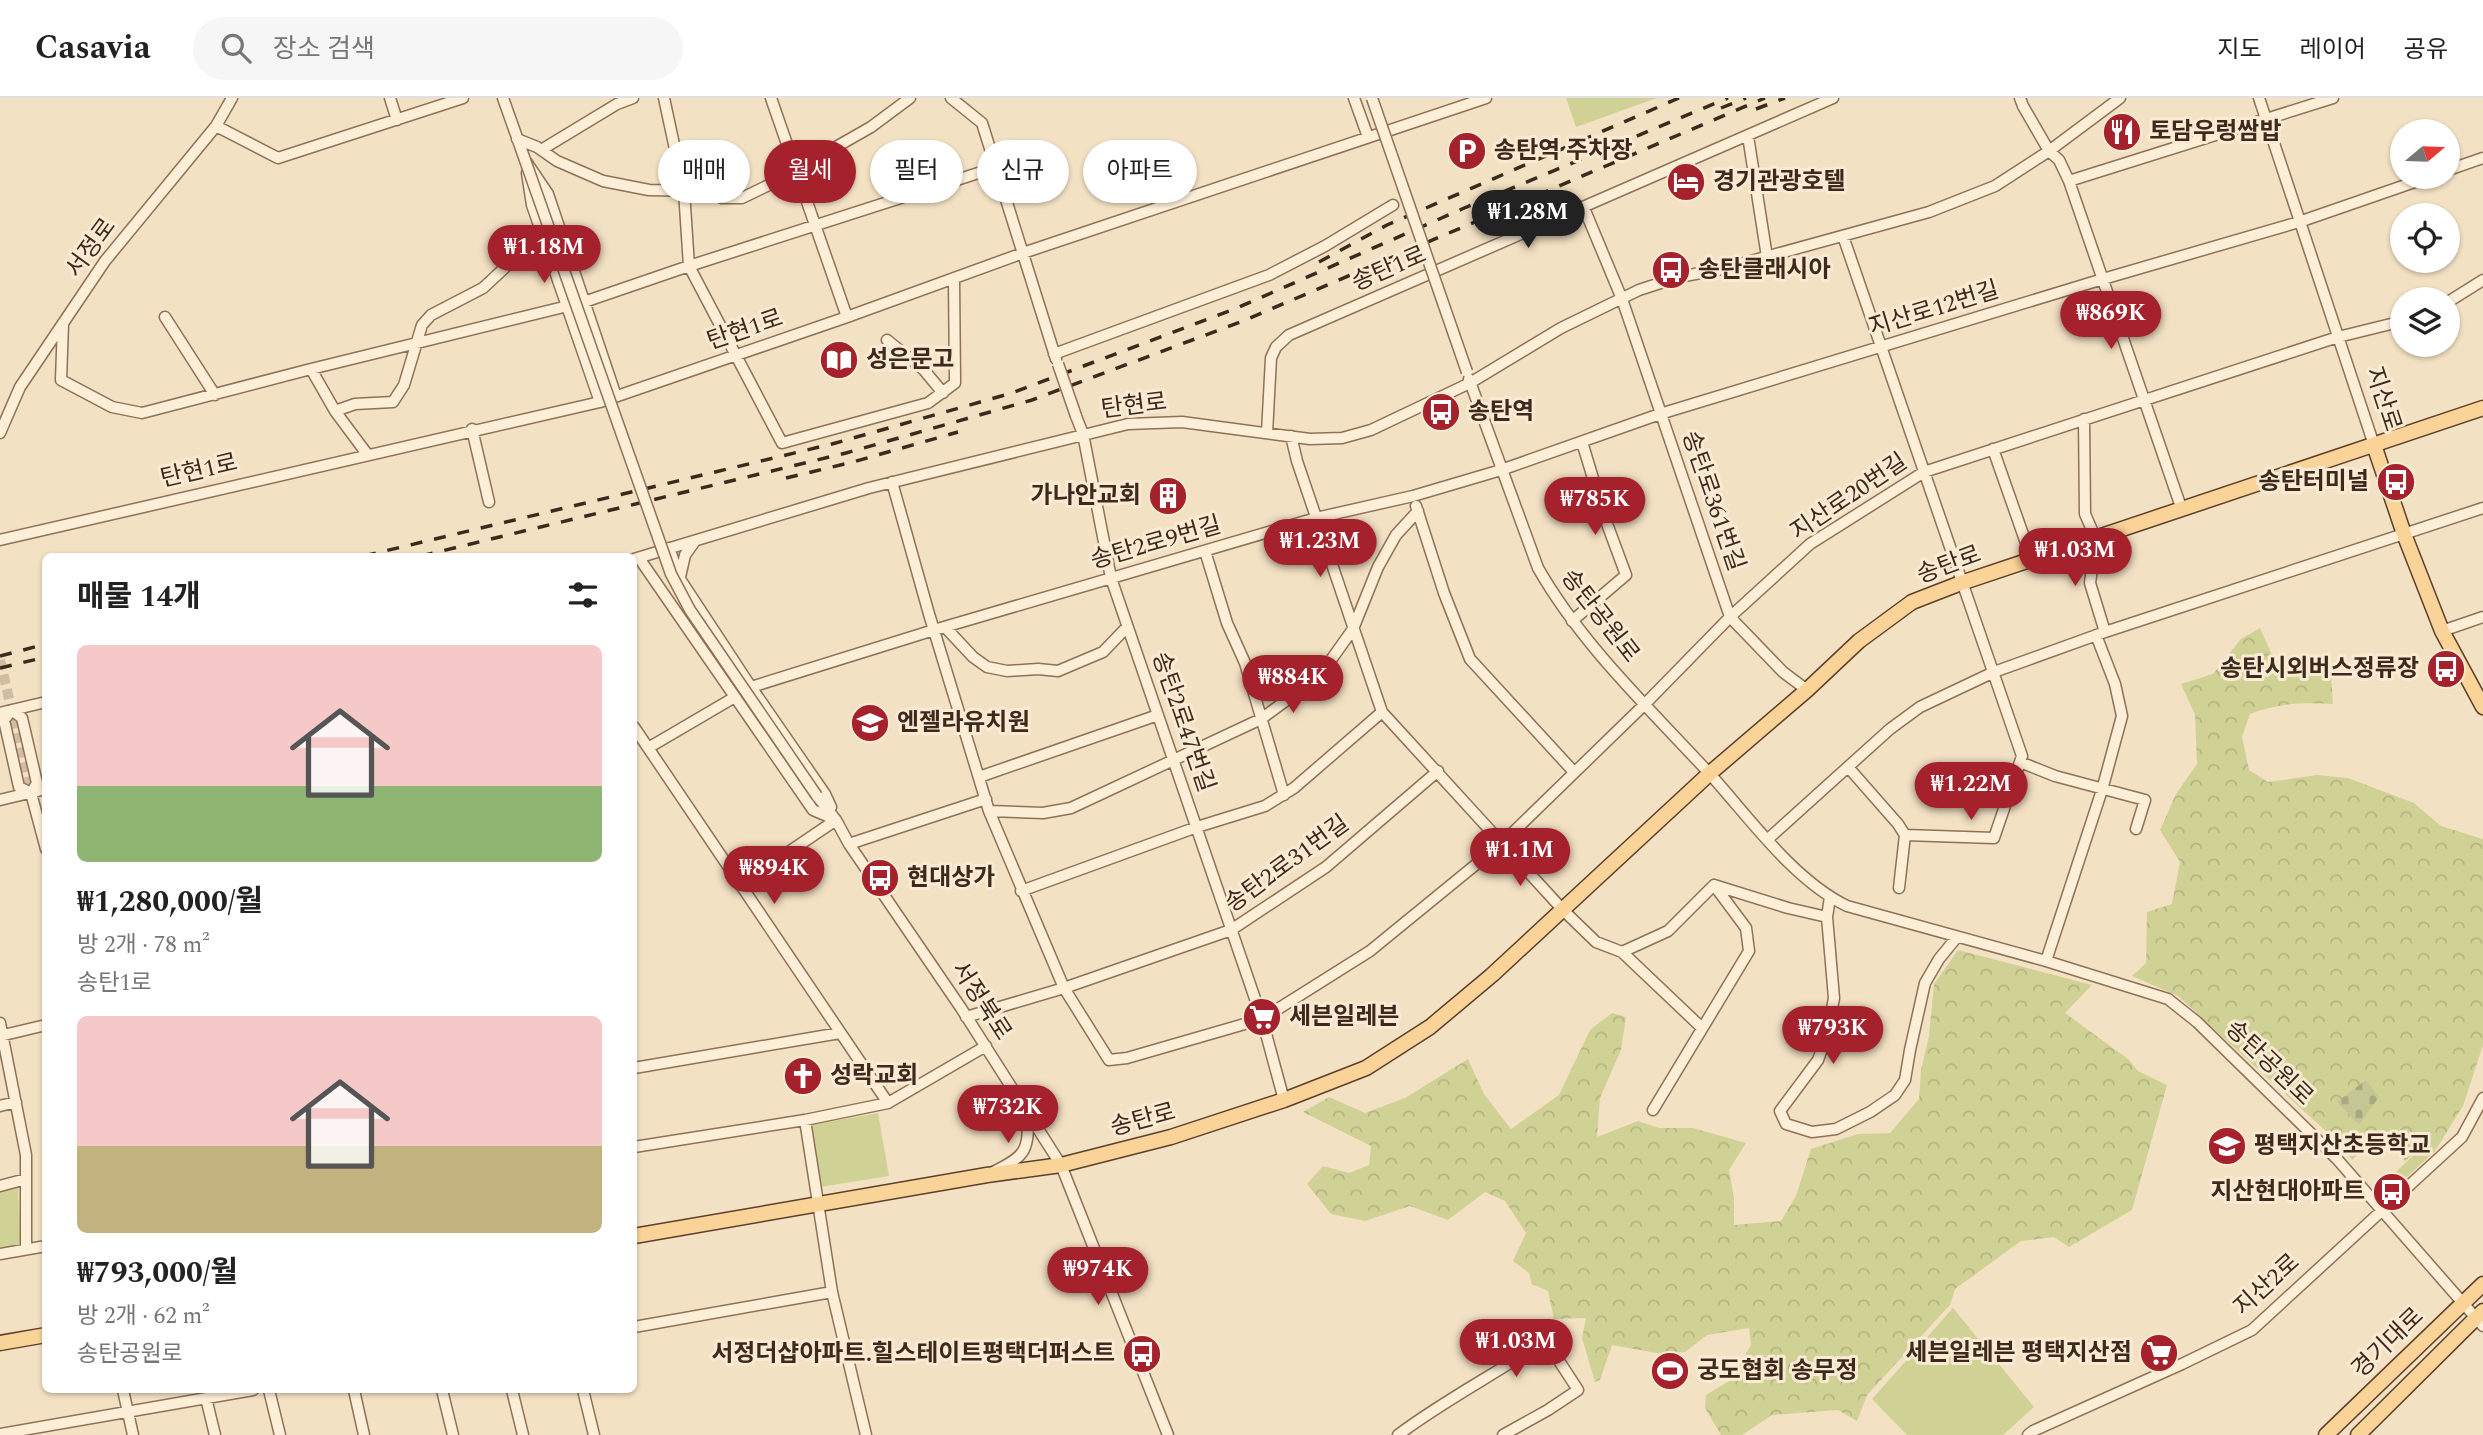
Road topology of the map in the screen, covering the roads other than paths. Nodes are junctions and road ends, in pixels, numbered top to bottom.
1 (232, 98) edge
2 (390, 98) edge
3 (463, 98) edge
4 (503, 98) edge
5 (633, 98) edge
6 (664, 98) edge
7 (771, 98) edge
8 (910, 98) edge
9 (951, 98) edge
10 (1354, 98) edge
11 (1372, 98) edge
12 (1486, 98) edge
13 (1833, 98) edge
14 (2021, 98) edge
15 (2120, 98) edge
16 (2259, 98) edge
17 (2333, 98) edge
18 (1469, 101) edge
19 (2265, 119) junction
20 (397, 120) junction
21 (216, 126) junction
22 (1748, 136) junction
23 (1368, 137) junction
24 (517, 139) junction
25 (673, 140) edge
26 (786, 140) edge
27 (848, 140) edge
28 (988, 140) edge
29 (541, 150) junction
30 (2049, 151) junction
31 (2483, 158) edge
32 (525, 160) junction
33 (2460, 166) edge
34 (977, 173) edge
35 (2069, 181) junction
36 (2394, 189) edge
37 (658, 190) edge
38 (685, 203) edge
39 (807, 203) edge
40 (1008, 203) edge
41 (1393, 205) dead end
42 (1584, 208) junction
43 (2299, 222) junction
44 (814, 226) junction
45 (1843, 236) junction
46 (544, 241) junction
47 (1023, 253) junction
48 (1767, 257) junction
49 (689, 266) junction
50 (954, 279) junction
51 (2103, 279) junction
52 (2483, 280) edge
53 (2460, 294) edge
54 (1622, 299) junction
55 (584, 302) junction
56 (568, 306) junction
57 (165, 317) dead end
58 (847, 317) junction
59 (63, 324) junction
60 (2390, 324) edge
61 (2338, 337) junction
62 (887, 340) dead end
63 (417, 343) junction
64 (1880, 348) junction
65 (737, 355) junction
66 (1056, 359) junction
67 (311, 369) junction
68 (1469, 378) junction
69 (943, 393) junction
70 (215, 395) junction
71 (616, 396) junction
72 (2144, 398) junction
73 (600, 402) junction
74 (2483, 408) edge
75 (335, 411) junction
76 (1660, 414) junction
77 (2084, 419) junction
78 (472, 429) junction
79 (0, 433) edge
80 (1267, 433) junction
81 (1083, 434) junction
82 (1290, 436) junction
83 (1582, 442) junction
84 (2374, 445) junction
85 (1993, 449) junction
86 (367, 454) junction
87 (1501, 470) junction
88 (1924, 472) junction
89 (892, 482) junction
90 (1413, 496) junction
91 (489, 502) dead end
92 (2483, 508) edge
93 (2182, 510) junction
94 (1418, 511) junction
95 (1316, 518) junction
96 (2404, 534) junction
97 (2096, 539) junction
98 (0, 540) edge
99 (695, 541) junction
100 (669, 548) junction
101 (1205, 551) junction
102 (637, 558) edge
103 (637, 559) edge
104 (2032, 560) junction
105 (1111, 578) junction
106 (680, 579) junction
107 (1961, 583) junction
108 (1730, 617) junction
109 (2483, 617) edge
110 (1572, 621) junction
111 (1127, 627) junction
112 (940, 629) junction
113 (1353, 629) junction
114 (2442, 631) junction
115 (2101, 634) junction
116 (1994, 672) junction
117 (751, 687) junction
118 (1807, 690) junction
119 (735, 697) junction
120 (42, 703) edge
121 (1646, 704) junction
122 (2483, 707) edge
123 (12, 710) junction
124 (1382, 712) junction
125 (0, 713) edge
126 (1158, 715) junction
127 (1261, 719) junction
128 (637, 732) edge
129 (648, 748) junction
130 (1174, 759) junction
131 (2021, 759) junction
132 (1847, 767) junction
133 (1438, 771) junction
134 (1574, 772) junction
135 (1709, 774) junction
136 (979, 777) junction
137 (42, 790) edge
138 (2102, 790) junction
139 (31, 793) junction
140 (1284, 795) junction
141 (986, 799) junction
142 (0, 800) edge
143 (989, 811) junction
144 (836, 820) junction
145 (1197, 827) junction
146 (2136, 828) dead end
147 (42, 834) edge
148 (1905, 835) junction
149 (1768, 839) junction
150 (849, 844) junction
151 (1501, 844) junction
152 (740, 885) junction
153 (1714, 886) junction
154 (1899, 888) dead end
155 (1021, 891) junction
156 (1830, 897) junction
157 (1563, 910) junction
158 (1827, 917) junction
159 (1231, 930) junction
160 (1957, 937) junction
161 (1622, 952) junction
162 (2046, 961) junction
163 (1064, 988) junction
164 (967, 1017) junction
165 (1262, 1018) junction
166 (0, 1023) edge
167 (42, 1026) edge
168 (1701, 1027) junction
169 (840, 1033) junction
170 (2, 1036) edge
171 (986, 1046) junction
172 (637, 1067) edge
173 (2483, 1098) edge
174 (1284, 1100) junction
175 (16, 1102) junction
176 (888, 1102) junction
177 (0, 1106) edge
178 (1653, 1110) dead end
179 (1028, 1114) junction
180 (805, 1120) junction
181 (637, 1147) edge
182 (1061, 1165) junction
183 (987, 1175) junction
184 (26, 1179) junction
185 (0, 1186) edge
186 (817, 1204) junction
187 (2382, 1208) junction
188 (637, 1235) edge
189 (42, 1247) edge
190 (26, 1250) junction
191 (0, 1254) edge
192 (2483, 1284) edge
193 (832, 1292) junction
194 (2462, 1303) junction
195 (2481, 1318) edge
196 (637, 1325) edge
197 (42, 1336) edge
198 (0, 1343) edge
199 (124, 1393) edge
200 (235, 1393) edge
201 (270, 1393) edge
202 (355, 1393) edge
203 (443, 1393) edge
204 (513, 1393) edge
205 (584, 1393) edge
206 (206, 1398) junction
207 (127, 1411) junction
208 (49, 1431) edge
209 (0, 1434) edge
210 (133, 1435) edge
211 (215, 1435) edge
212 (280, 1435) edge
213 (364, 1435) edge
214 (453, 1435) edge
215 (523, 1435) edge
216 (594, 1435) edge
217 (866, 1435) edge
218 (1168, 1435) edge
219 (1398, 1435) edge
220 (1503, 1435) edge
221 (2028, 1435) edge
222 (2326, 1435) edge
223 (2358, 1435) edge

1 - 21 street, 서정로
2 - 20 street
3 - 20 street
4 - 24 street
5 - 29 street
6 - 25 street
7 - 26 street
8 - 27 street
9 - 28 street, 송탄2로47번길
10 - 23 street
11 - 68 street, 송탄공원로, bridge
12 - 18 street, 탄현1로
13 - 22 street, 송탄1로
14 - 30 street
15 - 30 street, 탄현로
16 - 19 street, 지산로
17 - 19 street
18 - 23 street, 탄현1로
19 - 35 street
19 - 43 street, 지산로
20 - 21 street
21 - 59 street, 서정로
22 - 42 street, 송탄1로
22 - 48 street
23 - 47 street, 탄현1로
24 - 29 street
24 - 32 street
29 - 37 street
30 - 35 street
30 - 45 street, 탄현로
31 - 33 street
32 - 46 street
32 - 55 street
32 - 144 street, 서정북로, bridge
34 - 44 street
35 - 51 street
36 - 43 street, 지산로12번길
38 - 49 street
39 - 44 street
40 - 47 street, 송탄2로47번길
41 - 66 street
42 - 54 street
42 - 80 street, 송탄1로
43 - 51 street, 지산로12번길
43 - 61 street, 지산로
44 - 49 street
44 - 58 street
45 - 48 street, 탄현로
45 - 64 street
46 - 56 street
46 - 63 street
47 - 50 street, 탄현1로
47 - 66 street, 송탄2로47번길
48 - 54 street, 탄현로
49 - 55 street
49 - 65 street
50 - 58 street, 탄현1로
50 - 69 street
51 - 64 street, 지산로12번길
51 - 72 street
52 - 53 street
54 - 68 street, 탄현로
54 - 76 street, 송탄로361번길
55 - 56 street
55 - 71 street
56 - 63 street
56 - 73 street
57 - 70 street
58 - 65 street, 탄현1로
59 - 70 street
59 - 79 street, 서정로
60 - 61 street, 지산로20번길
61 - 72 street, 지산로20번길
61 - 84 street, 지산로
62 - 69 street
63 - 67 street
63 - 75 street
64 - 76 street, 지산로12번길
64 - 88 street
65 - 69 street
65 - 71 street, 탄현1로
66 - 81 street, 송탄2로47번길, bridge
67 - 70 street
67 - 75 street
68 - 82 street, 탄현로
68 - 87 street, 송탄공원로
71 - 73 street, 탄현1로
72 - 77 street, 지산로20번길
72 - 93 street
73 - 78 street, 탄현1로
74 - 84 main road, 송탄로
75 - 86 street
76 - 83 street, 지산로12번길
76 - 108 street, 송탄로361번길
77 - 85 street, 지산로20번길
77 - 97 street
78 - 86 street, 탄현1로
78 - 91 street
80 - 81 street, 탄현로
80 - 82 street, 탄현로
81 - 89 street, 탄현로
81 - 105 street, 송탄2로47번길
82 - 95 street
83 - 87 street, 지산로12번길
83 - 110 street
84 - 93 main road, 송탄로
84 - 96 main road, 지산로
85 - 88 street, 지산로20번길
85 - 104 street
86 - 98 street, 탄현1로
87 - 90 street, 송탄2로9번길
87 - 110 street, 송탄공원로
88 - 107 street
88 - 108 street, 지산로20번길
89 - 99 street, 탄현로
89 - 112 street
90 - 94 street
90 - 95 street, 송탄2로9번길
92 - 96 street
93 - 97 main road, 송탄로
94 - 113 street
94 - 134 street
95 - 101 street, 송탄2로9번길
95 - 113 street
96 - 114 main road, 지산로
96 - 115 street
97 - 104 main road, 송탄로
97 - 115 street
99 - 100 street, 탄현로
99 - 106 street
100 - 102 street, 탄현로
100 - 106 street
101 - 105 street, 송탄2로9번길
101 - 127 street
103 - 119 street
104 - 107 main road, 송탄로
105 - 111 street, 송탄2로47번길
105 - 112 street, 송탄2로9번길
106 - 117 street
107 - 116 street
107 - 118 main road, 송탄로
108 - 118 street, 송탄로361번길
108 - 121 street, 지산로20번길
109 - 114 street
110 - 121 street, 송탄공원로
111 - 112 street
111 - 126 street, 송탄2로47번길
112 - 117 street, 송탄2로9번길
112 - 136 street
113 - 124 street
113 - 127 street
114 - 122 main road, 지산로
115 - 116 street
115 - 138 street
116 - 131 street
116 - 132 street
117 - 144 street
118 - 135 main road, 송탄로
119 - 129 street
119 - 144 street
120 - 123 street
121 - 134 street, 지산로20번길
121 - 135 street, 송탄공원로
123 - 125 street
123 - 139 street
123 - 139 street
124 - 133 street
124 - 140 street
126 - 130 street, 송탄2로47번길
126 - 136 street
127 - 130 street
127 - 140 street
128 - 129 street
129 - 152 street
130 - 143 street
130 - 145 street, 송탄2로47번길
131 - 138 street
131 - 148 street
132 - 148 street
132 - 149 street
133 - 151 street
133 - 159 street, 송탄2로31번길
134 - 151 street, 지산로20번길
135 - 149 street, 송탄공원로
135 - 157 main road, 송탄로
136 - 141 street
137 - 139 street
138 - 146 street
138 - 162 street
139 - 142 street
139 - 147 street
140 - 145 street
141 - 143 street
141 - 150 street
143 - 155 street
144 - 150 street, 서정북로
144 - 152 street
145 - 155 street
145 - 159 street, 송탄2로47번길
148 - 154 street
149 - 156 street, 송탄공원로
150 - 164 street, 서정북로
151 - 157 street
151 - 165 street, 지산로20번길
152 - 169 street
153 - 158 street
153 - 161 street
153 - 168 street
155 - 163 street
156 - 158 street
156 - 160 street, 송탄공원로
157 - 161 street
157 - 174 main road, 송탄로
158 - 160 street
159 - 163 street, 송탄2로31번길
159 - 165 street, 송탄2로47번길
160 - 162 street, 송탄공원로
161 - 168 street
162 - 187 street, 송탄공원로
163 - 164 street, 송탄2로31번길
163 - 165 street, 지산로20번길
164 - 171 street, 서정북로
165 - 174 street, 송탄2로47번길
166 - 170 street
167 - 170 street
168 - 178 street
169 - 172 street
169 - 176 street
170 - 175 street
171 - 176 street
171 - 179 street, 서정북로
173 - 187 street, 지산2로
174 - 182 main road, 송탄로
175 - 177 street
175 - 184 street
176 - 180 street
179 - 182 street, 서정북로
179 - 183 street
180 - 181 street
180 - 186 street
182 - 183 main road, 송탄로
182 - 218 street, 서정북로
183 - 186 main road, 송탄로
184 - 185 street
184 - 190 street
186 - 188 main road, 송탄로
186 - 193 street
187 - 194 street, 송탄공원로
187 - 221 street, 지산2로
189 - 190 street
190 - 191 street
192 - 194 main road, 경기대로
193 - 196 street
193 - 217 street
194 - 195 street, 송탄공원로
194 - 222 main road, 경기대로
195 - 223 main road, 경기대로
197 - 198 main road
199 - 207 street
200 - 206 street
201 - 212 street
202 - 213 street
203 - 214 street
204 - 215 street
205 - 216 street
206 - 207 street
206 - 211 street
207 - 208 street
207 - 210 street
208 - 209 street
219 - 220 street

